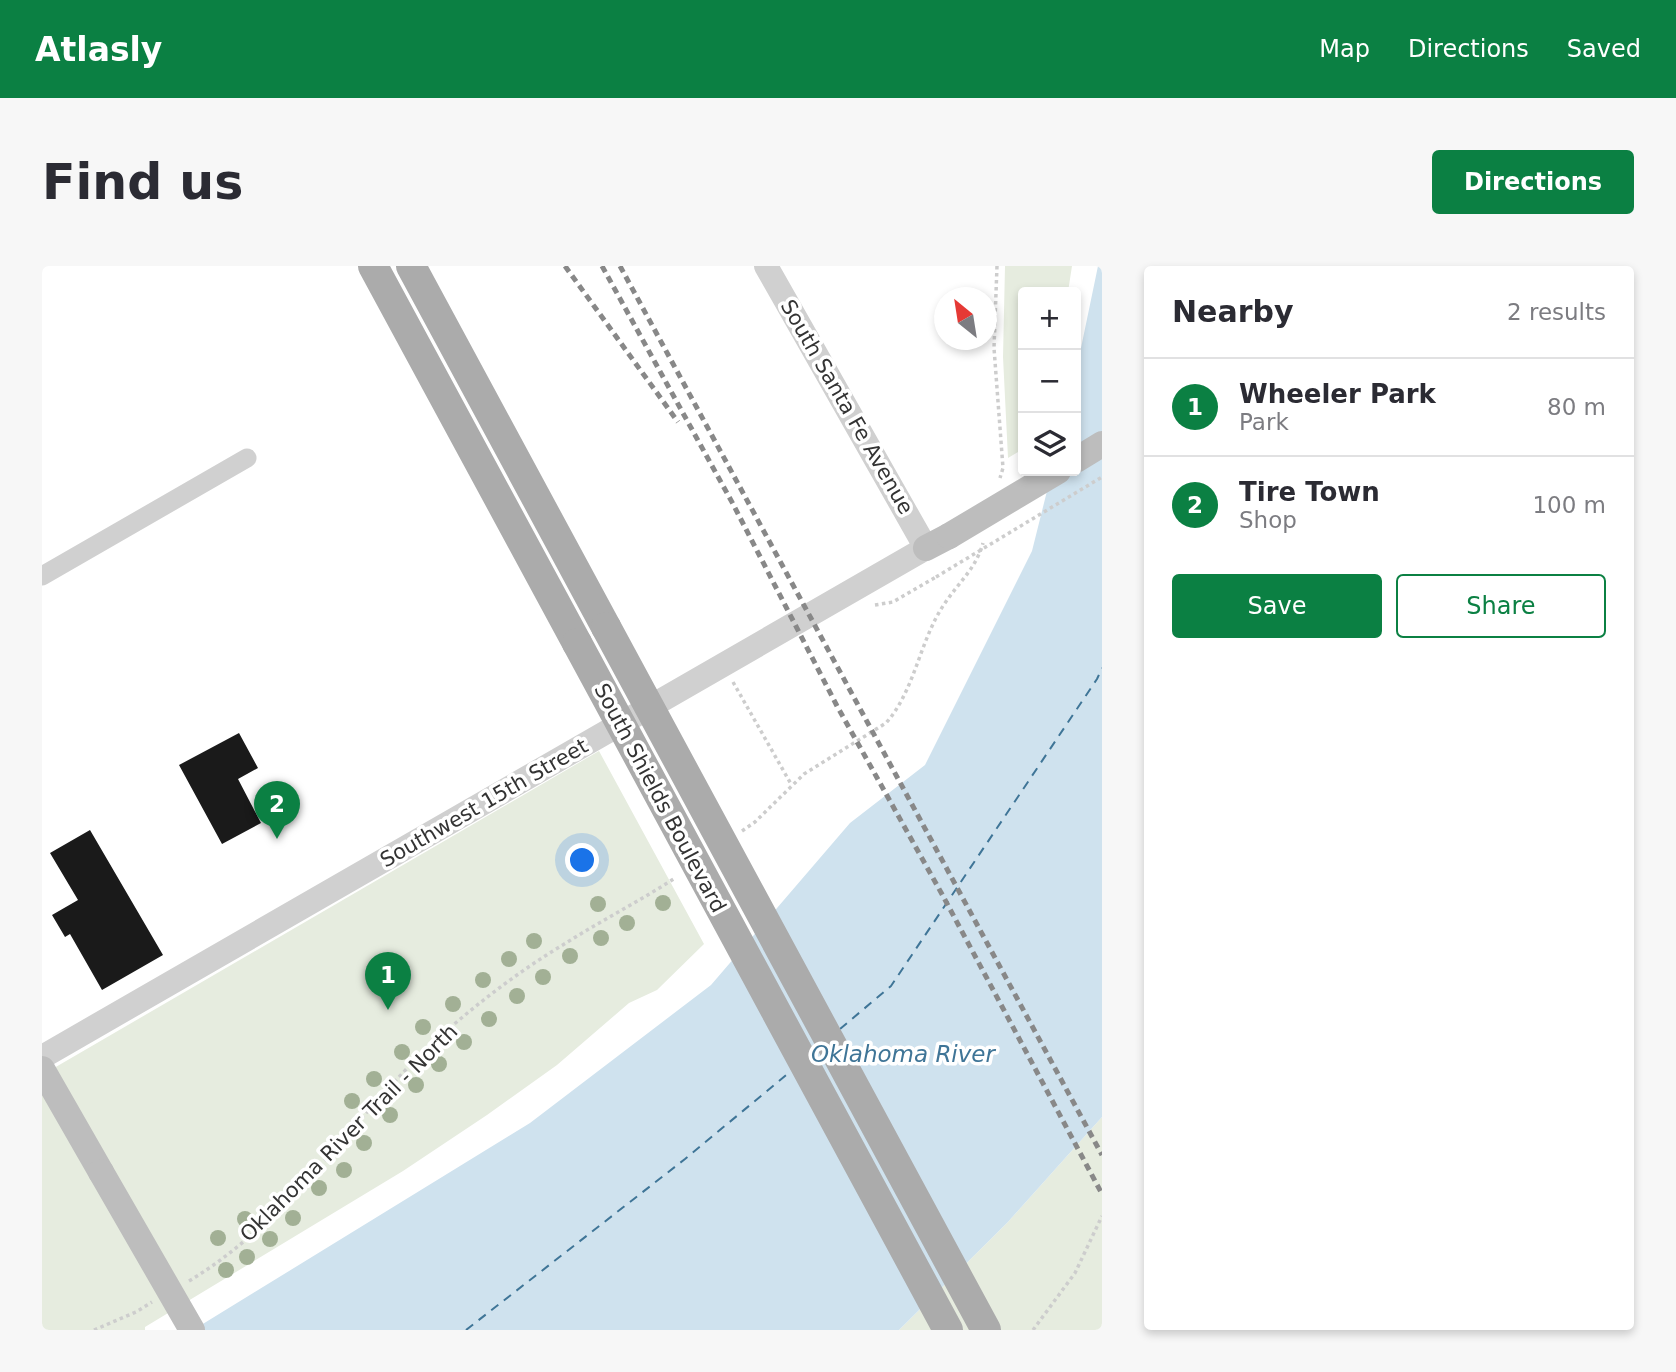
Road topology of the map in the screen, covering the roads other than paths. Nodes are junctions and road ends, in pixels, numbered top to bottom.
1 (373, 266) edge
2 (411, 266) edge
3 (766, 266) edge
4 (1102, 444) edge
5 (1081, 457) edge
6 (247, 458) dead end
7 (1050, 476) edge
8 (938, 542) junction
9 (42, 576) edge
10 (42, 1057) edge
11 (42, 1069) edge
12 (192, 1330) edge
13 (948, 1330) edge
14 (986, 1330) edge

1 - 13 main road, South Shields Boulevard, bridge
2 - 14 main road, South Shields Boulevard, bridge
3 - 8 street, South Santa Fe Avenue
4 - 5 main road
6 - 9 street
7 - 8 main road, bridge
8 - 10 street, Southwest 15th Street
11 - 12 main road, bridge

